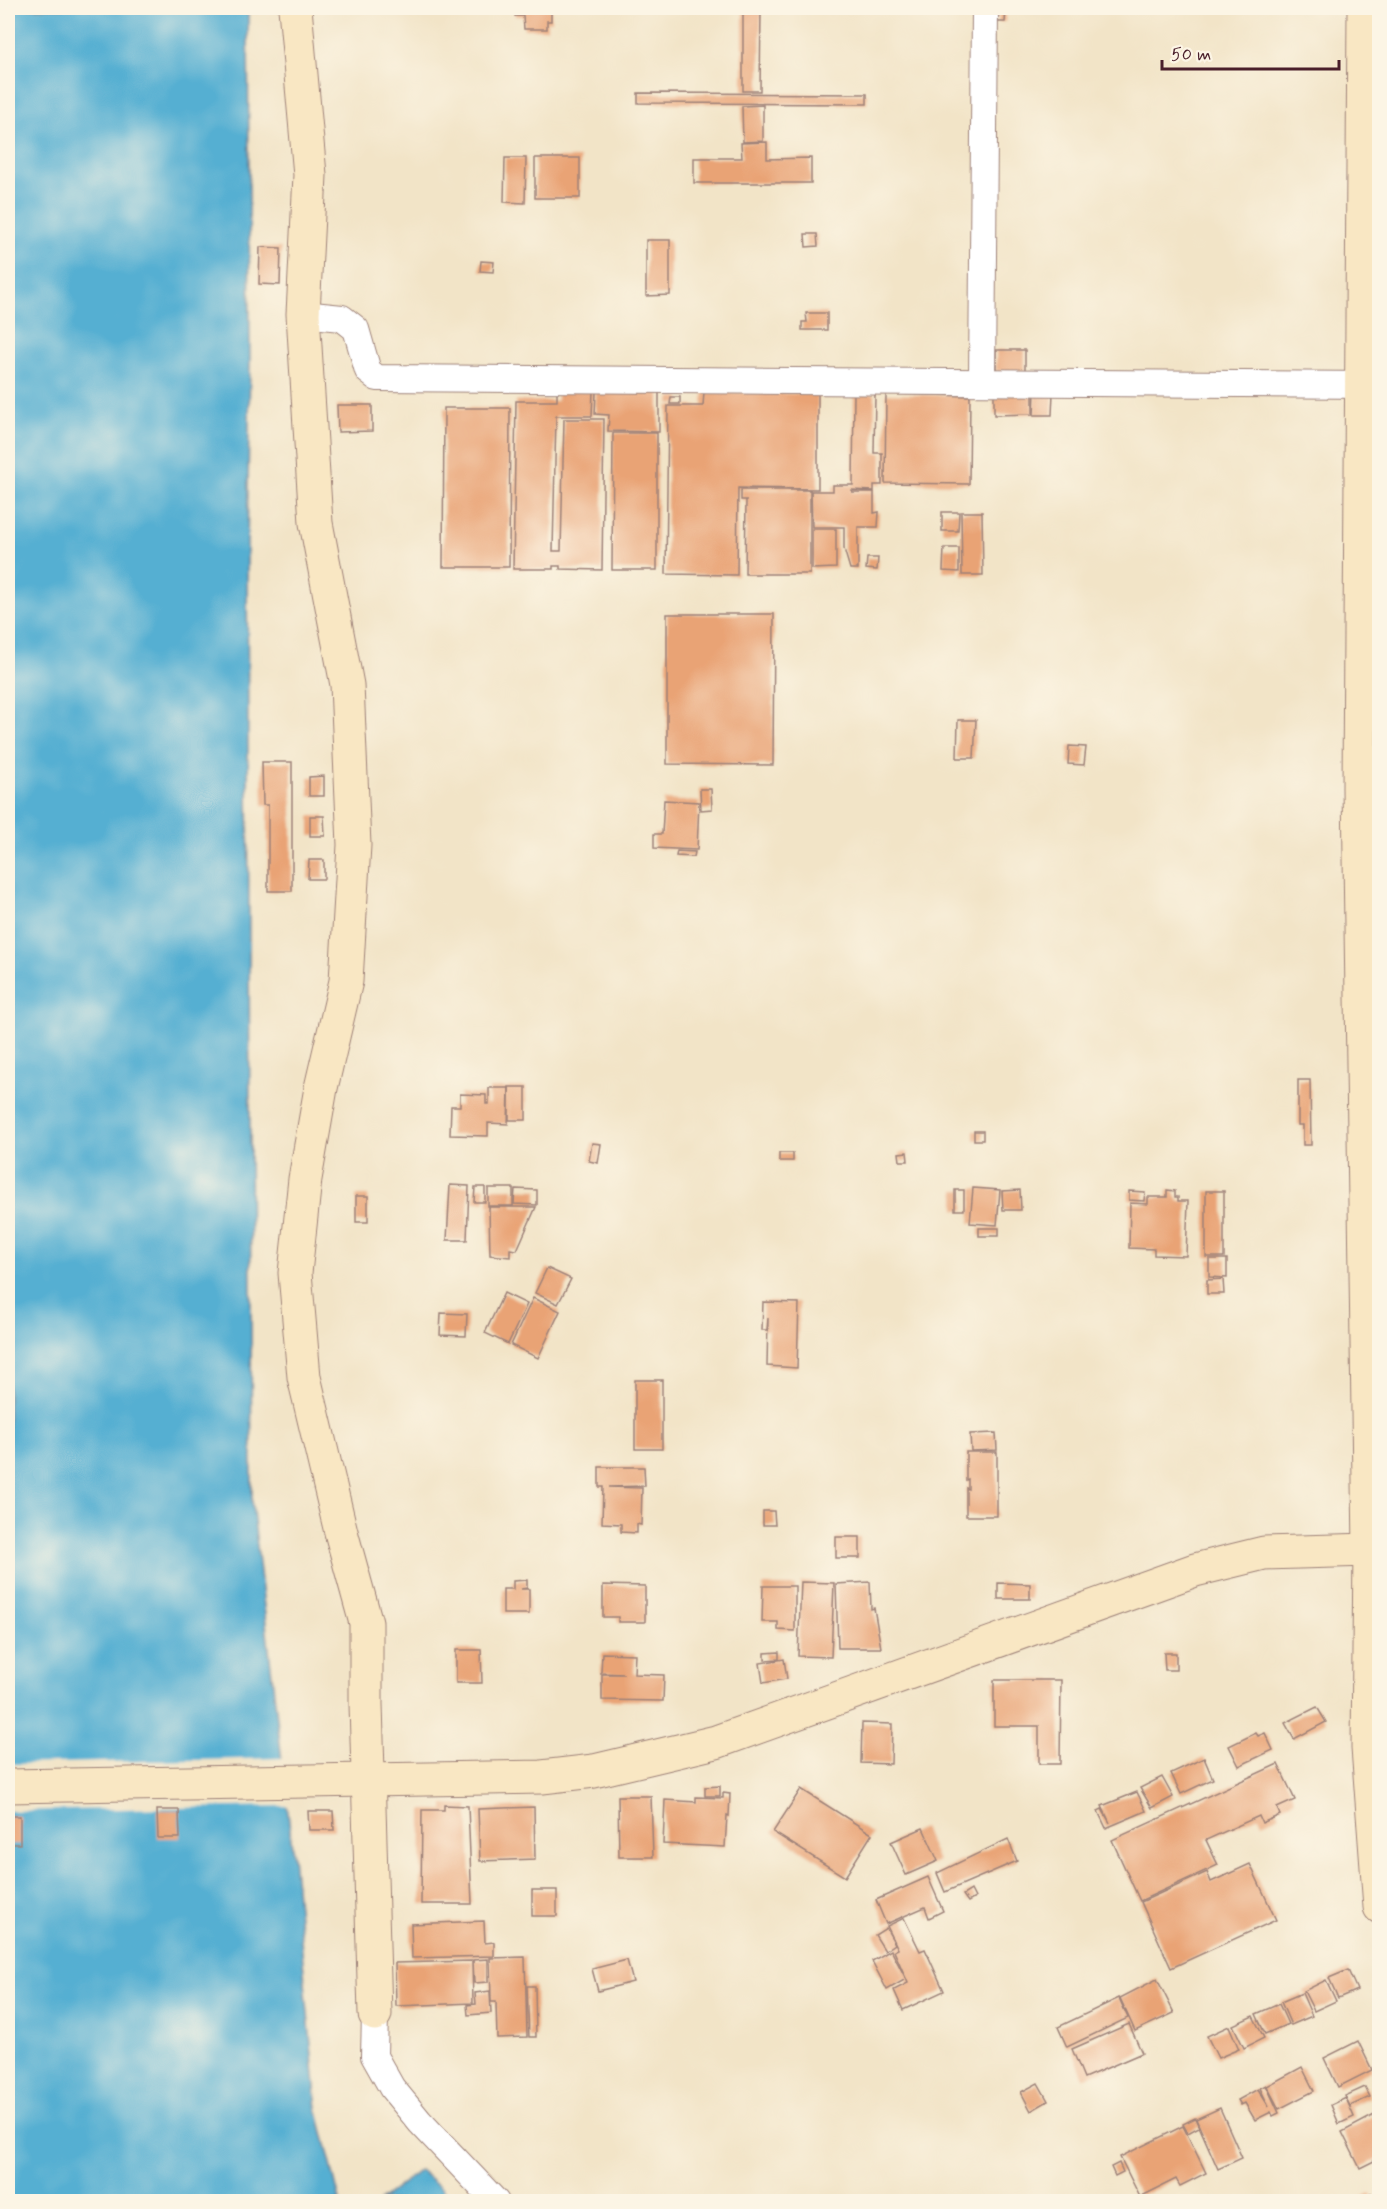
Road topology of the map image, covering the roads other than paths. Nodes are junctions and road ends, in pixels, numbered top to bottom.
1 (295, 8) edge
2 (985, 8) edge
3 (1364, 8) edge
4 (303, 314) junction
5 (981, 382) junction
6 (1371, 385) edge
7 (1369, 788) edge
8 (1373, 1568) edge
9 (1374, 1684) edge
10 (368, 1778) junction
11 (8, 1786) edge
12 (1380, 1907) edge
13 (375, 2014) joint
14 (496, 2202) edge

1 - 4 street
2 - 5 street
3 - 6 street
4 - 5 street
4 - 10 street
5 - 6 street
6 - 7 street
7 - 8 street
8 - 9 street
8 - 10 street
9 - 12 street
10 - 11 street
10 - 13 street
13 - 14 street

